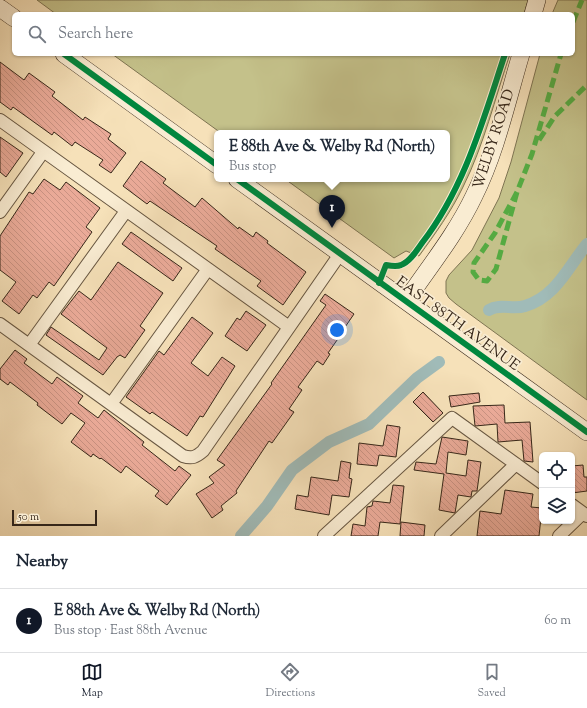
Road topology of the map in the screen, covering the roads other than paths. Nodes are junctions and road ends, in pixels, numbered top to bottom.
1 (537, 0) edge
2 (0, 8) edge
3 (534, 12) edge
4 (12, 17) edge
5 (67, 56) edge
6 (520, 56) edge
7 (0, 120) edge
8 (43, 152) junction
9 (214, 163) edge
10 (241, 182) edge
11 (126, 210) junction
12 (0, 212) edge
13 (340, 254) junction
14 (208, 269) junction
15 (406, 301) junction
16 (0, 324) edge
17 (289, 327) junction
18 (29, 345) junction
19 (111, 404) junction
20 (587, 432) edge
21 (516, 464) junction
22 (539, 481) edge
23 (575, 507) edge
24 (585, 514) edge
25 (324, 536) edge
26 (441, 536) edge
27 (559, 536) edge

1 - 3 main road
2 - 4 main road
5 - 9 main road
6 - 15 main road, WELBY ROAD
7 - 8 street
8 - 11 street
8 - 12 street
10 - 13 main road, EAST 88TH AVENUE
11 - 14 street
11 - 18 street
13 - 15 main road, EAST 88TH AVENUE
13 - 17 street
14 - 17 street
14 - 19 street
15 - 20 main road, EAST 88TH AVENUE
16 - 18 street
17 - 19 street
18 - 19 street
21 - 22 street
21 - 25 street
21 - 26 street
23 - 24 street
24 - 27 street

